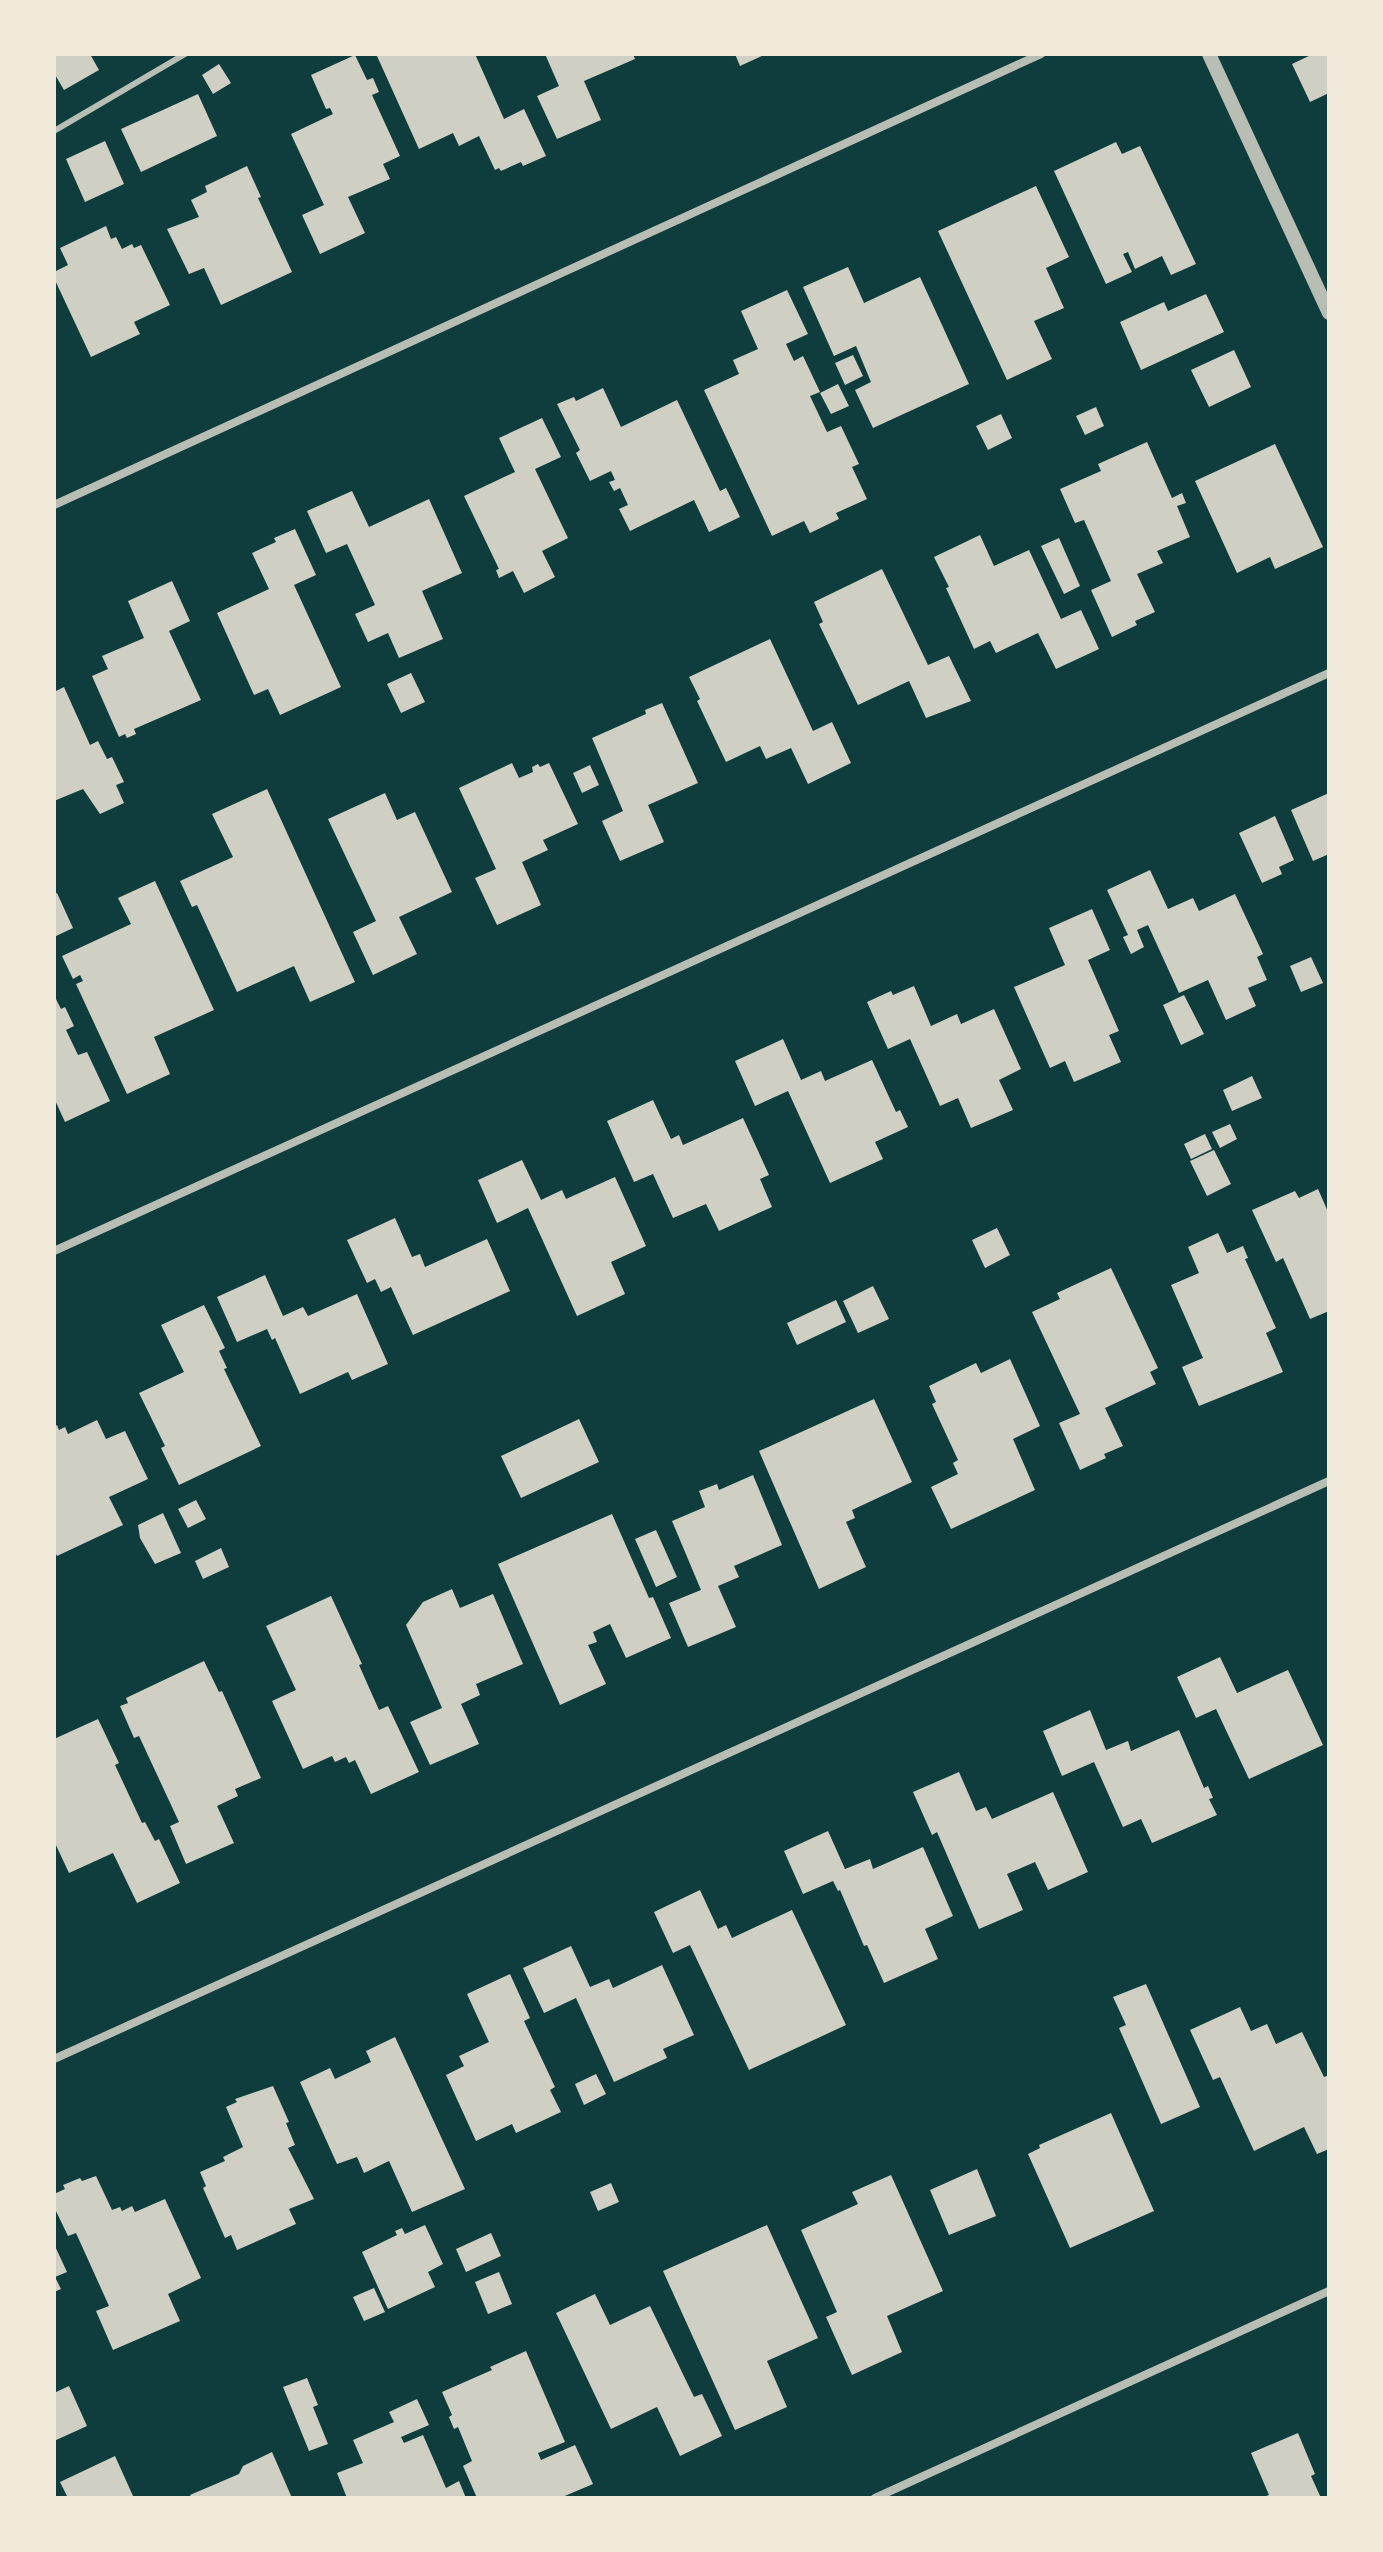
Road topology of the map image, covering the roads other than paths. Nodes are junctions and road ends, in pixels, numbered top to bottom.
1 (185, 54) edge
2 (1041, 54) edge
3 (1209, 54) edge
4 (54, 131) edge
5 (1329, 313) edge
6 (54, 505) edge
7 (1329, 673) edge
8 (54, 1251) edge
9 (1329, 1481) edge
10 (54, 2059) edge
11 (1329, 2291) edge
12 (875, 2498) edge

1 - 4 lane
2 - 6 street
3 - 5 street
7 - 8 street
9 - 10 street
11 - 12 street

